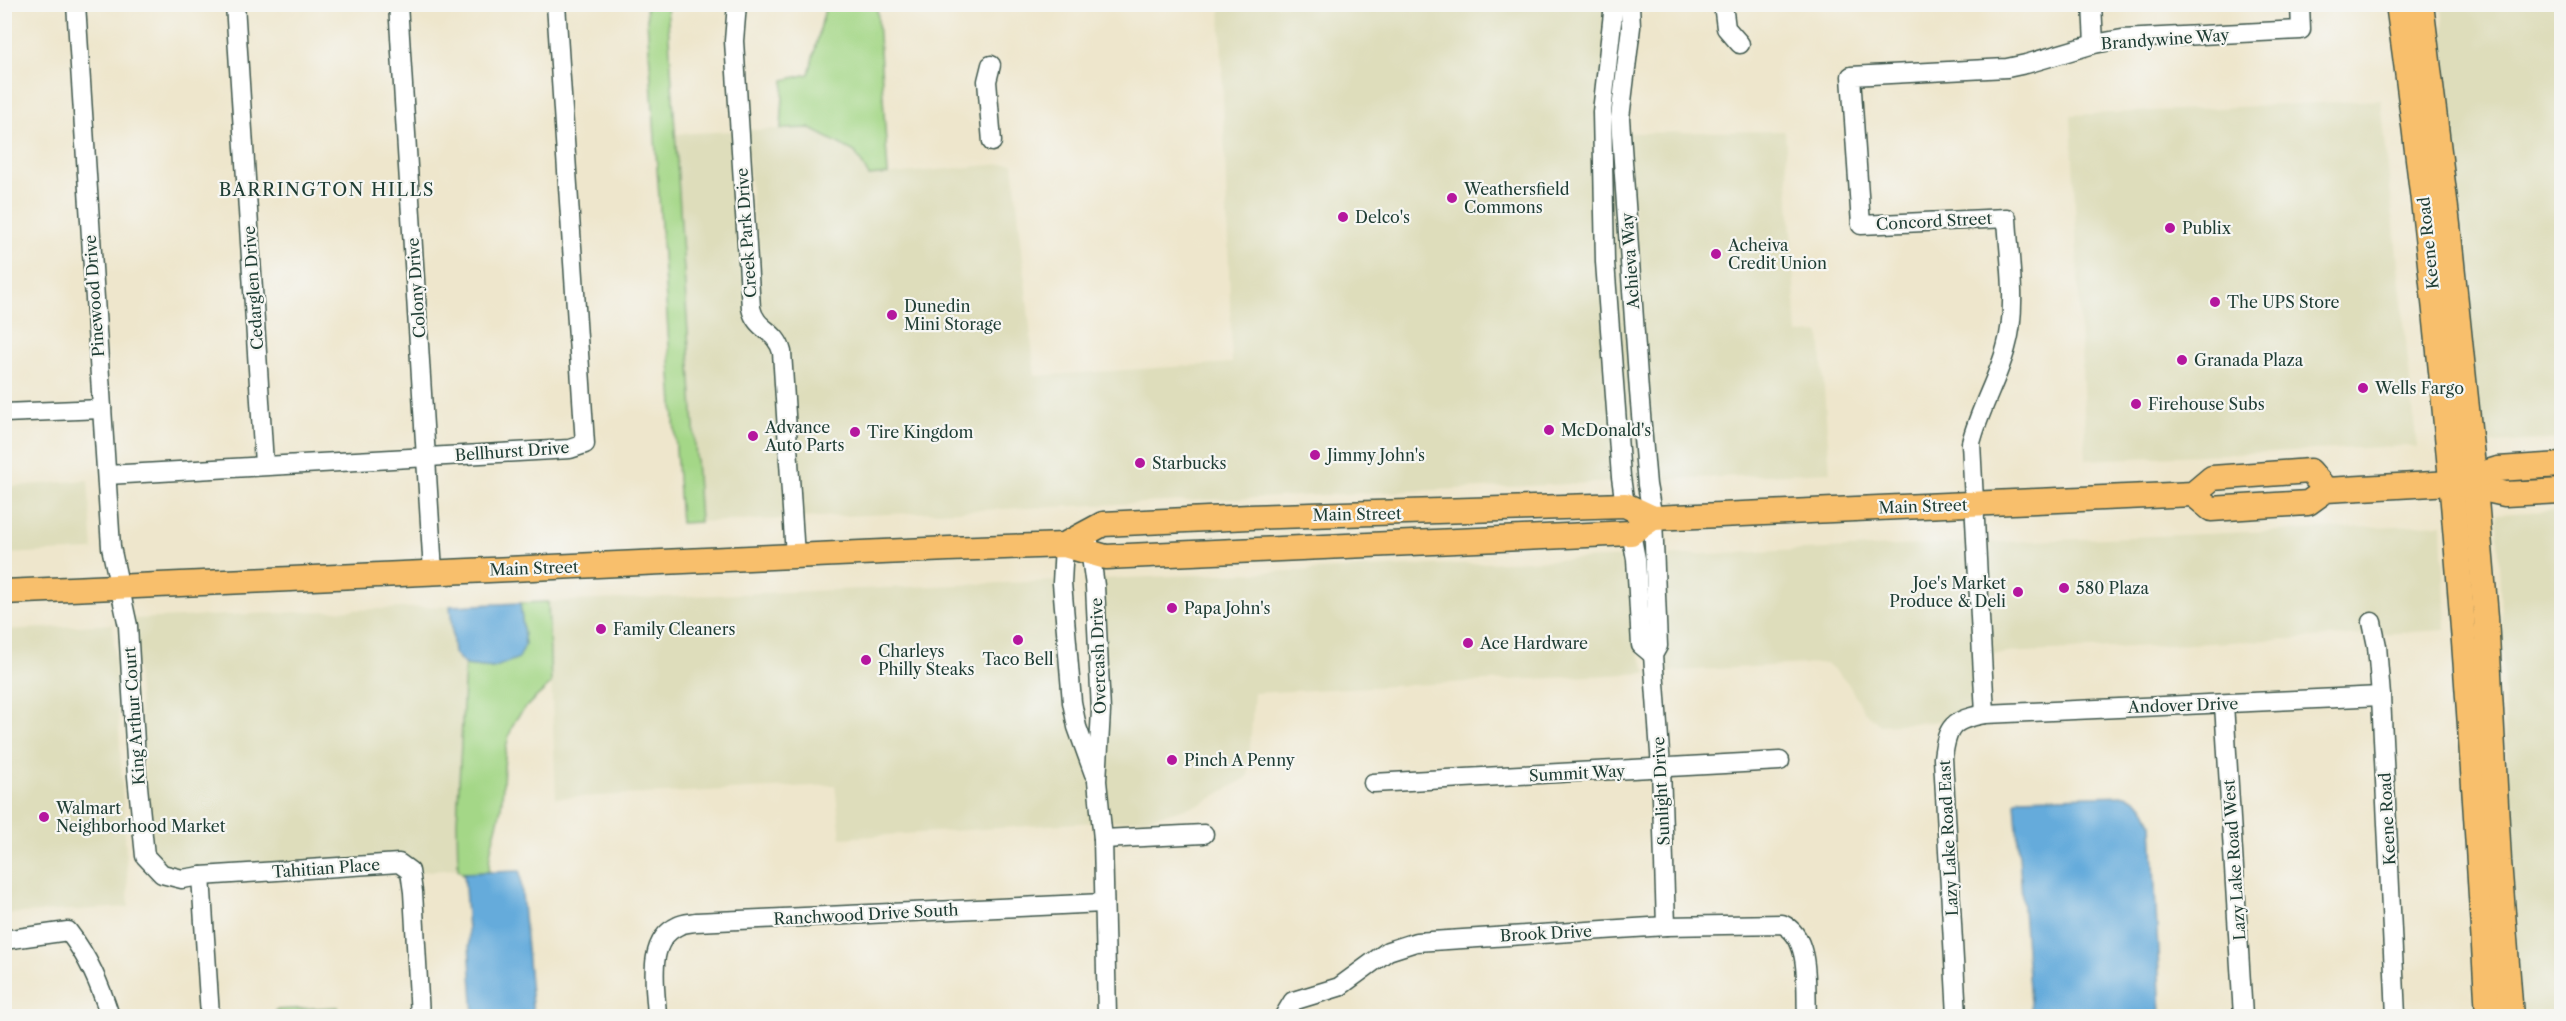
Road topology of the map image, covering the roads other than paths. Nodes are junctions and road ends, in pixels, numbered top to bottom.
1 (75, 4) edge
2 (235, 4) edge
3 (398, 4) edge
4 (556, 4) edge
5 (737, 4) edge
6 (1614, 4) edge
7 (1630, 4) edge
8 (1723, 4) edge
9 (2092, 4) edge
10 (2300, 4) edge
11 (2398, 4) edge
12 (2421, 4) edge
13 (1740, 44) dead end
14 (2094, 44) junction
15 (991, 66) dead end
16 (992, 142) dead end
17 (1861, 225) joint
18 (102, 409) junction
19 (4, 413) edge
20 (426, 456) junction
21 (264, 464) junction
22 (2562, 465) edge
23 (107, 475) junction
24 (2475, 482) junction
25 (2451, 483) junction
26 (2562, 492) edge
27 (1972, 504) junction
28 (1625, 505) junction
29 (1335, 515) junction
30 (1653, 518) junction
31 (1631, 533) junction
32 (1090, 543) junction
33 (1064, 545) junction
34 (1257, 550) junction
35 (795, 556) junction
36 (433, 572) junction
37 (120, 586) junction
38 (4, 592) edge
39 (2372, 622) dead end
40 (1653, 655) junction
41 (2382, 696) junction
42 (2224, 704) junction
43 (1985, 714) junction
44 (1780, 761) dead end
45 (1661, 768) junction
46 (1097, 781) junction
47 (1373, 783) dead end
48 (1204, 834) dead end
49 (1103, 839) junction
50 (201, 876) junction
51 (1103, 903) junction
52 (1666, 926) junction
53 (4, 940) edge
54 (1286, 1013) edge
55 (110, 1017) edge
56 (210, 1017) edge
57 (420, 1017) edge
58 (657, 1017) edge
59 (1107, 1017) edge
60 (1807, 1017) edge
61 (1957, 1017) edge
62 (2243, 1017) edge
63 (2396, 1017) edge
64 (2488, 1017) edge
65 (2511, 1017) edge

1 - 18 street, Pinewood Drive
2 - 21 street, Cedarglen Drive
3 - 20 street, Colony Drive
4 - 20 street, Bellhurst Drive
5 - 35 street, Creek Park Drive
6 - 28 street, Achieva Way
7 - 30 street, Achieva Way
8 - 13 street
9 - 14 street
10 - 14 street, Brandywine Way
11 - 25 main road, Keene Road
12 - 24 main road, Keene Road
14 - 17 street, Brandywine Way
15 - 16 street
17 - 27 street, Concord Street
18 - 19 street
18 - 23 street, Pinewood Drive
20 - 21 street, Bellhurst Drive
20 - 36 street, Colony Drive
21 - 23 street, Bellhurst Drive
22 - 24 main road, Main Street
23 - 37 street, Pinewood Drive
24 - 25 main road, Main Street
24 - 26 main road, Main Street
24 - 65 main road, Keene Road
25 - 27 main road, Main Street
25 - 64 main road, Keene Road
27 - 30 main road, Main Street
27 - 43 street
28 - 29 main road, Main Street
28 - 30 main road, Main Street
28 - 31 main road
29 - 32 main road, Main Street
29 - 34 main road
30 - 31 main road
30 - 40 street, Sunlight Drive
31 - 34 main road, Main Street
31 - 40 street, Sunlight Drive
32 - 33 main road, Main Street
32 - 34 main road, Main Street
32 - 46 street, Overcash Drive
33 - 35 main road, Main Street
33 - 46 street, Overcash Drive
35 - 36 main road, Main Street
36 - 37 main road, Main Street
37 - 38 main road, Main Street
37 - 50 street, King Arthur Court
39 - 41 street, Keene Road
40 - 45 street, Sunlight Drive
41 - 42 street, Andover Drive
41 - 63 street, Keene Road
42 - 43 street, Andover Drive
42 - 62 street, Lazy Lake Road West
43 - 61 street, Lazy Lake Road East
44 - 45 street, Summit Way
45 - 47 street, Summit Way
45 - 52 street, Sunlight Drive
46 - 49 street, Overcash Drive
48 - 49 street
49 - 51 street, Overcash Drive
50 - 56 street
50 - 57 street, Tahitian Place
51 - 58 street, Ranchwood Drive South
51 - 59 street, Overcash Drive
52 - 54 street, Brook Drive
52 - 60 street, Brook Drive
53 - 55 street

